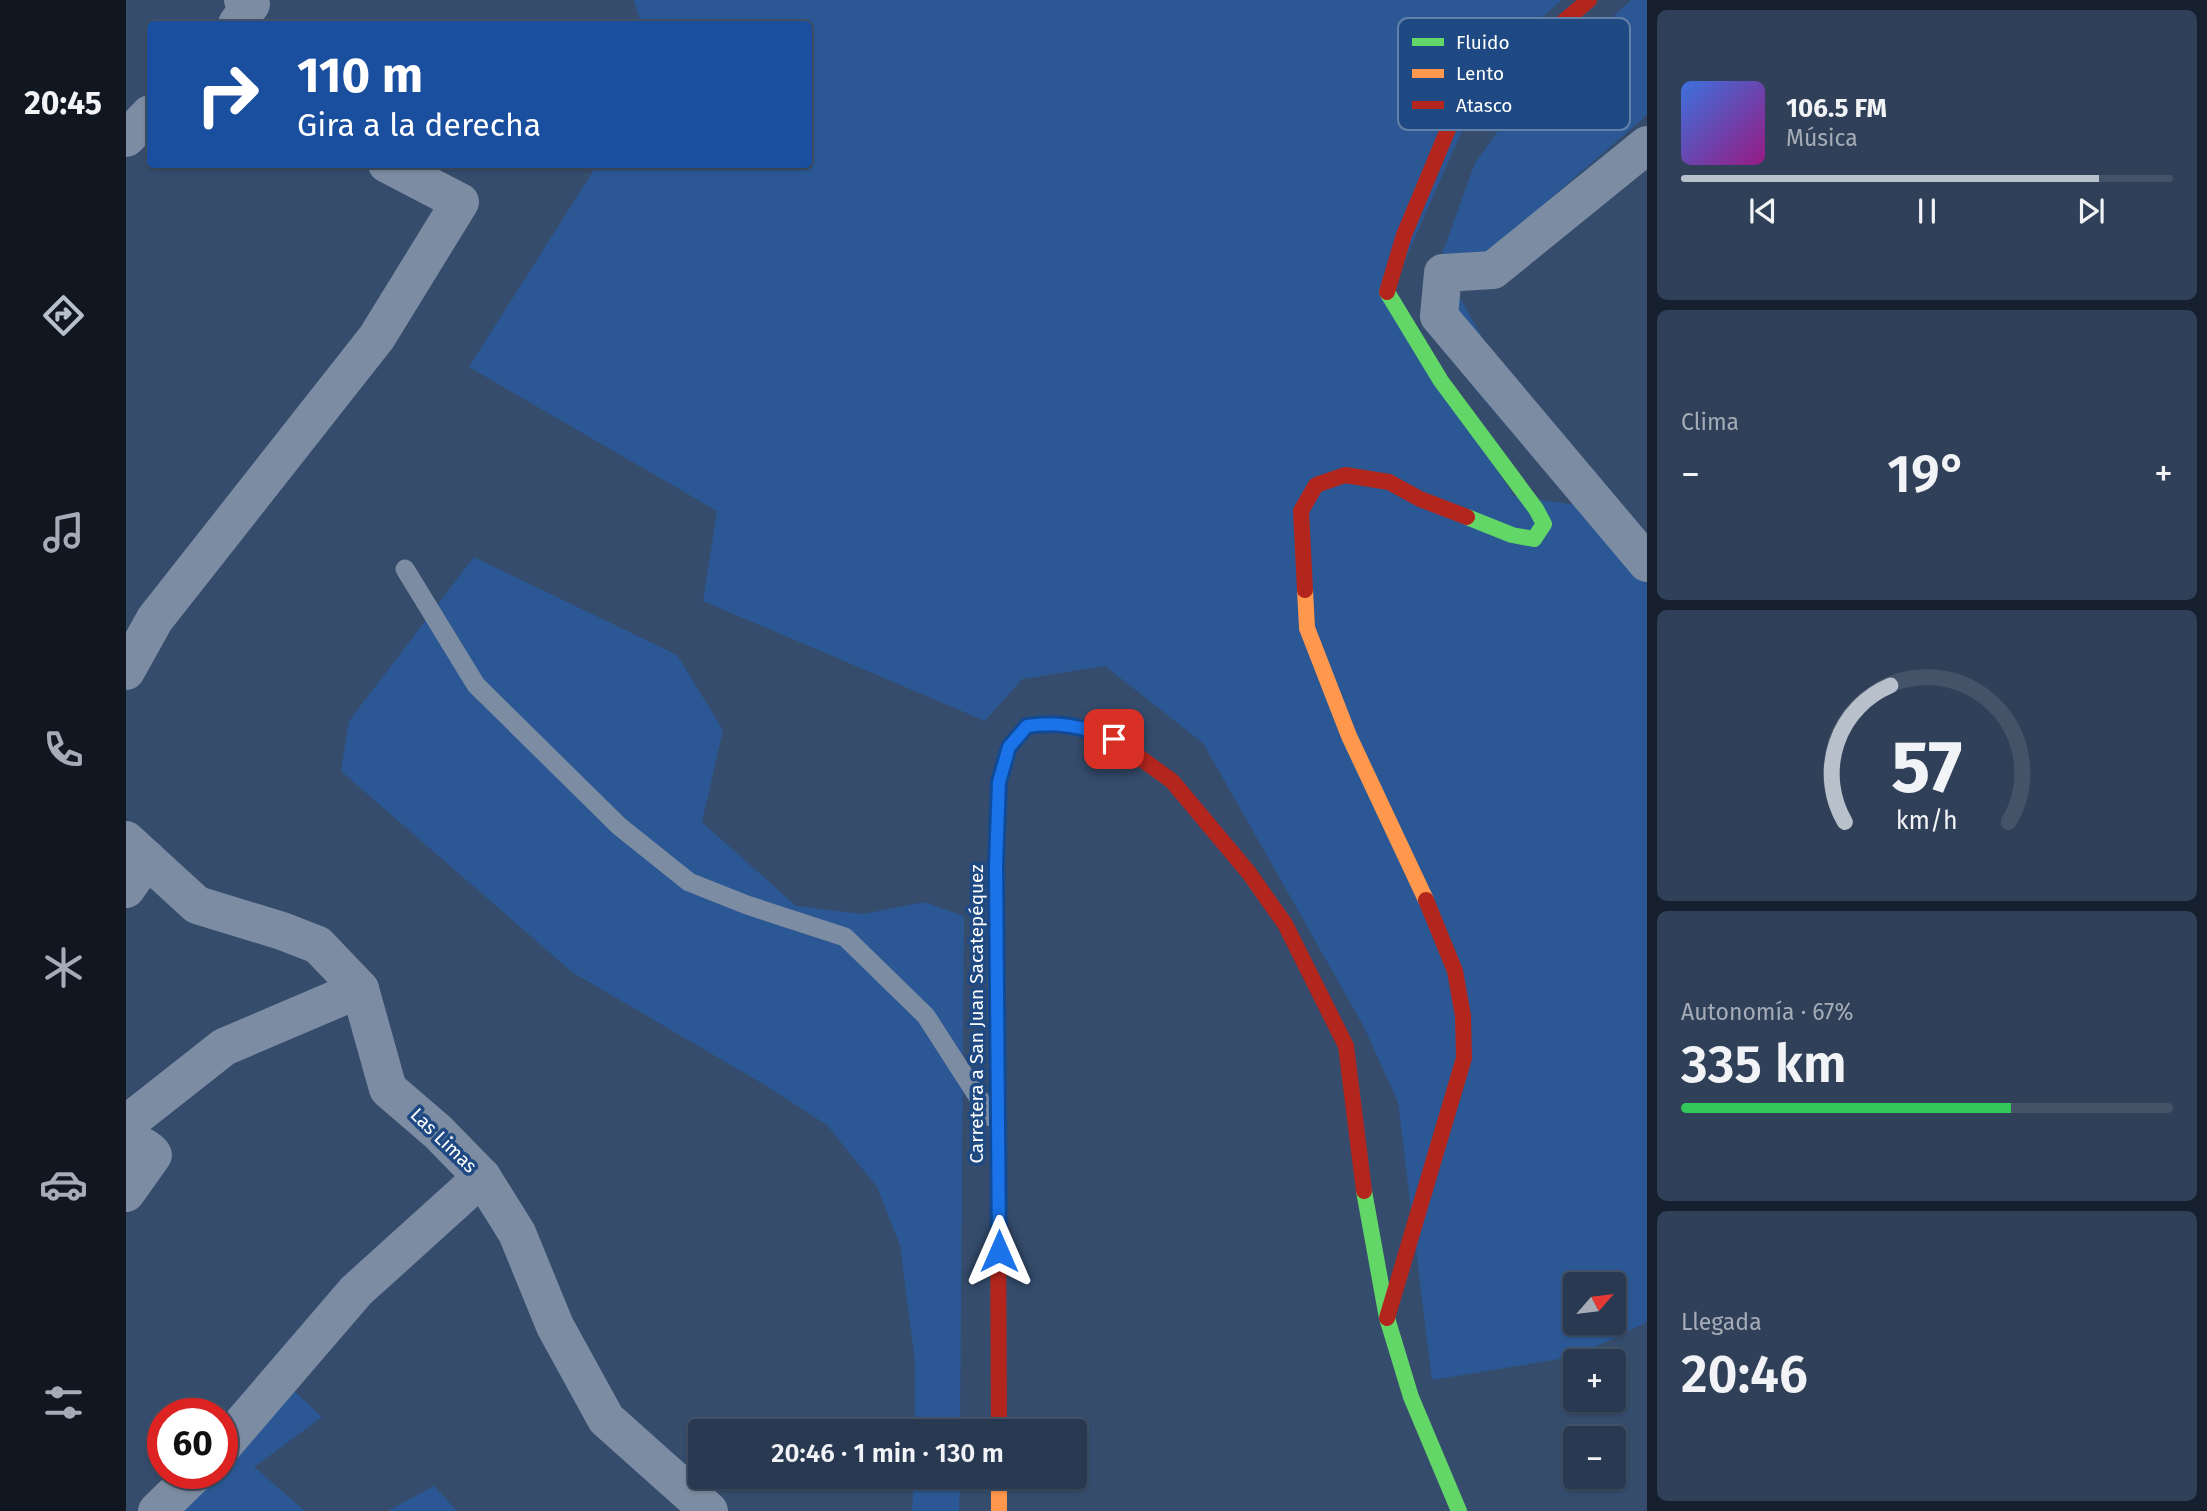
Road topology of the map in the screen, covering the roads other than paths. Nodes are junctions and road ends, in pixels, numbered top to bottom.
1 (243, 0) edge
2 (1589, 0) edge
3 (1568, 18) edge
4 (239, 21) edge
5 (147, 117) edge
6 (1448, 130) edge
7 (126, 138) edge
8 (1647, 145) edge
9 (395, 168) edge
10 (1647, 563) edge
11 (405, 569) dead end
12 (126, 671) edge
13 (133, 863) edge
14 (360, 989) junction
15 (998, 1127) junction
16 (126, 1133) edge
17 (481, 1177) junction
18 (126, 1193) edge
19 (1387, 1318) junction
20 (999, 1419) edge
21 (238, 1428) edge
22 (180, 1489) edge
23 (999, 1489) edge
24 (157, 1511) edge
25 (709, 1511) edge
26 (999, 1511) edge
27 (1459, 1511) edge

1 - 4 street
2 - 3 street
5 - 7 street
6 - 19 street
8 - 10 street
9 - 12 street
11 - 15 lane
13 - 14 street, Las Limas
14 - 16 street
14 - 17 street, Las Limas
15 - 19 street, Carretera a San Juan Sacatepéquez
15 - 20 street, Carretera a San Juan Sacatepéquez
16 - 18 street
17 - 21 street
17 - 25 street, Las Limas
19 - 27 street, Carretera a San Juan Sacatepéquez
22 - 24 street
23 - 26 street

